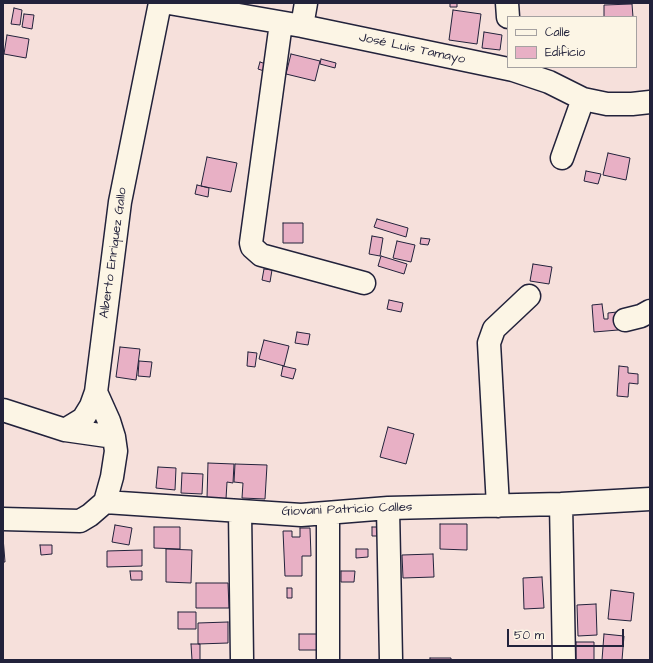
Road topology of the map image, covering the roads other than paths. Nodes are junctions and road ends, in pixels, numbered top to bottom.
1 (160, 3) edge
2 (169, 3) edge
3 (306, 3) edge
4 (507, 3) edge
5 (508, 16) edge
6 (281, 23) junction
7 (302, 26) junction
8 (507, 67) edge
9 (513, 68) edge
10 (583, 99) junction
11 (650, 102) edge
12 (562, 158) dead end
13 (364, 283) dead end
14 (529, 296) dead end
15 (650, 311) edge
16 (625, 320) dead end
17 (96, 392) junction
18 (3, 410) edge
19 (65, 430) junction
20 (114, 436) junction
21 (650, 498) edge
22 (105, 502) junction
23 (561, 504) junction
24 (498, 506) junction
25 (388, 508) junction
26 (240, 511) junction
27 (328, 513) junction
28 (3, 519) edge
29 (242, 660) edge
30 (328, 660) edge
31 (391, 660) edge
32 (564, 660) edge

1 - 17 street, Alberto Enriquez Gallo
2 - 6 street, José Luis Tamayo
3 - 7 street
4 - 5 street
6 - 7 street, José Luis Tamayo
6 - 13 street
7 - 8 street, José Luis Tamayo
9 - 10 street, José Luis Tamayo
10 - 11 street, José Luis Tamayo
10 - 12 street
14 - 24 street
15 - 16 street
17 - 19 street
17 - 20 street, Alberto Enriquez Gallo
18 - 19 street
19 - 20 street
20 - 22 street, Alberto Enriquez Gallo
21 - 23 street, Giovani Patricio Calles
22 - 26 street, Giovani Patricio Calles
22 - 28 street
23 - 24 street, Giovani Patricio Calles
23 - 32 street
24 - 25 street, Giovani Patricio Calles
25 - 27 street, Giovani Patricio Calles
25 - 31 street
26 - 27 street, Giovani Patricio Calles
26 - 29 street
27 - 30 street

